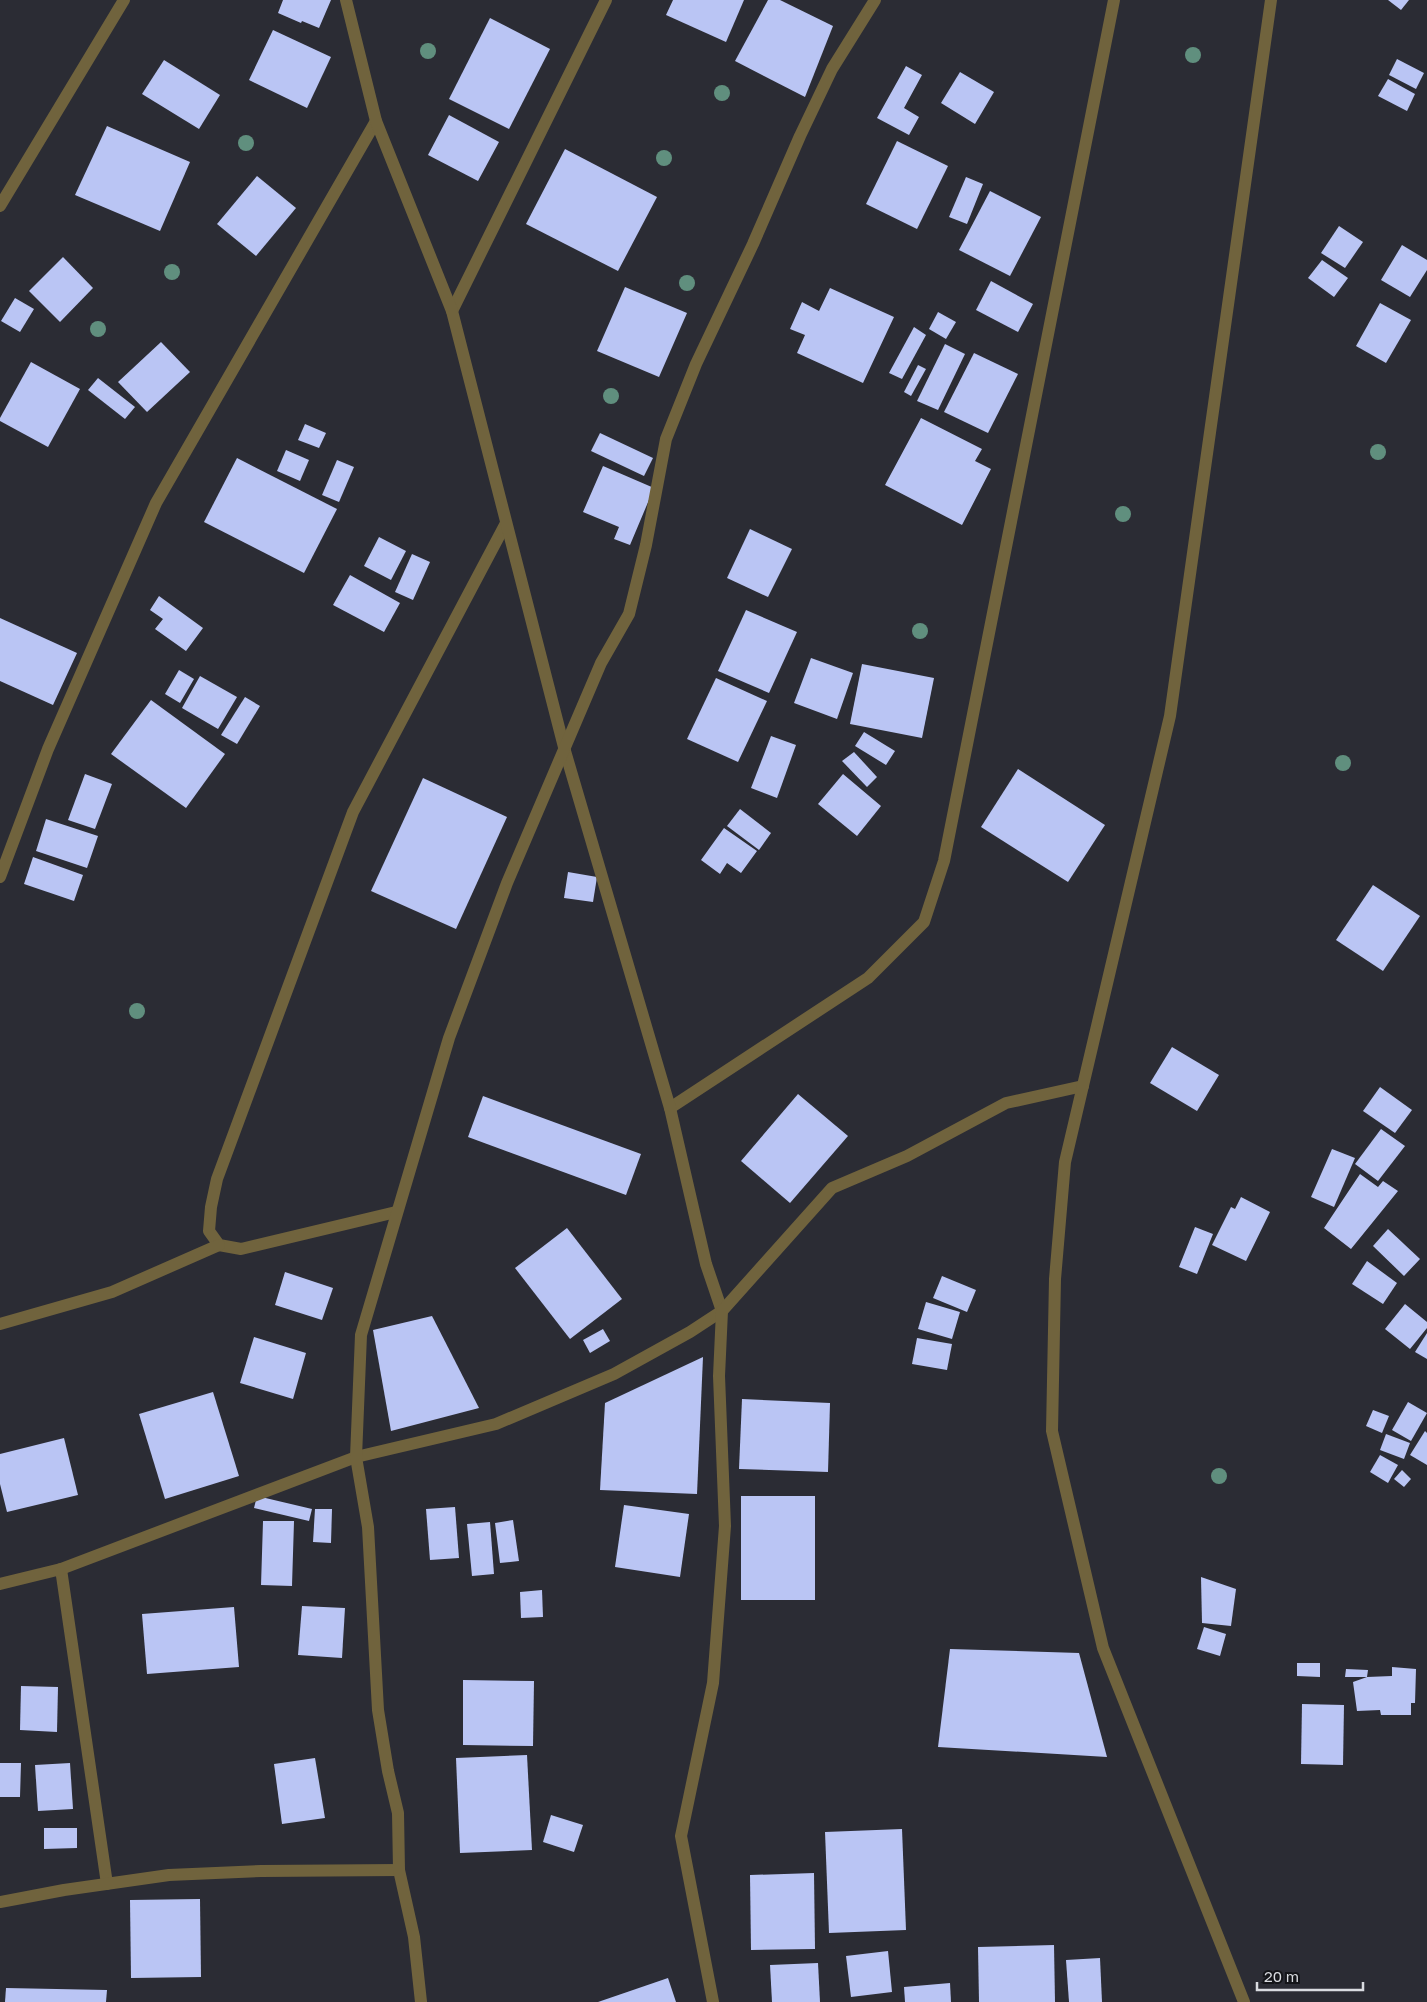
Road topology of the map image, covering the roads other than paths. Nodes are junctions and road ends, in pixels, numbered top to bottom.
1 (124, 0) edge
2 (346, 0) edge
3 (606, 0) edge
4 (875, 0) edge
5 (1114, 0) edge
6 (1271, 0) edge
7 (376, 121) junction
8 (0, 206) edge
9 (452, 311) junction
10 (506, 523) junction
11 (565, 751) junction
12 (0, 877) edge
13 (1083, 1086) junction
14 (670, 1108) junction
15 (396, 1212) junction
16 (220, 1245) junction
17 (722, 1311) junction
18 (0, 1324) edge
19 (356, 1457) junction
20 (61, 1569) junction
21 (0, 1584) edge
22 (399, 1870) junction
23 (107, 1884) junction
24 (0, 1902) edge
25 (421, 2002) edge
26 (713, 2002) edge
27 (1244, 2002) edge

1 - 8 street
2 - 7 street
3 - 9 street
4 - 11 street
5 - 14 street
6 - 13 street
7 - 9 street
7 - 12 street
9 - 10 street
10 - 11 street
10 - 16 street
11 - 14 street
11 - 15 street
13 - 17 street
13 - 27 street
14 - 17 street
15 - 16 street
15 - 19 street
16 - 18 street
17 - 19 street
17 - 26 street
19 - 20 street
19 - 22 street
20 - 21 street
20 - 23 street
22 - 23 street
22 - 25 street
23 - 24 street

